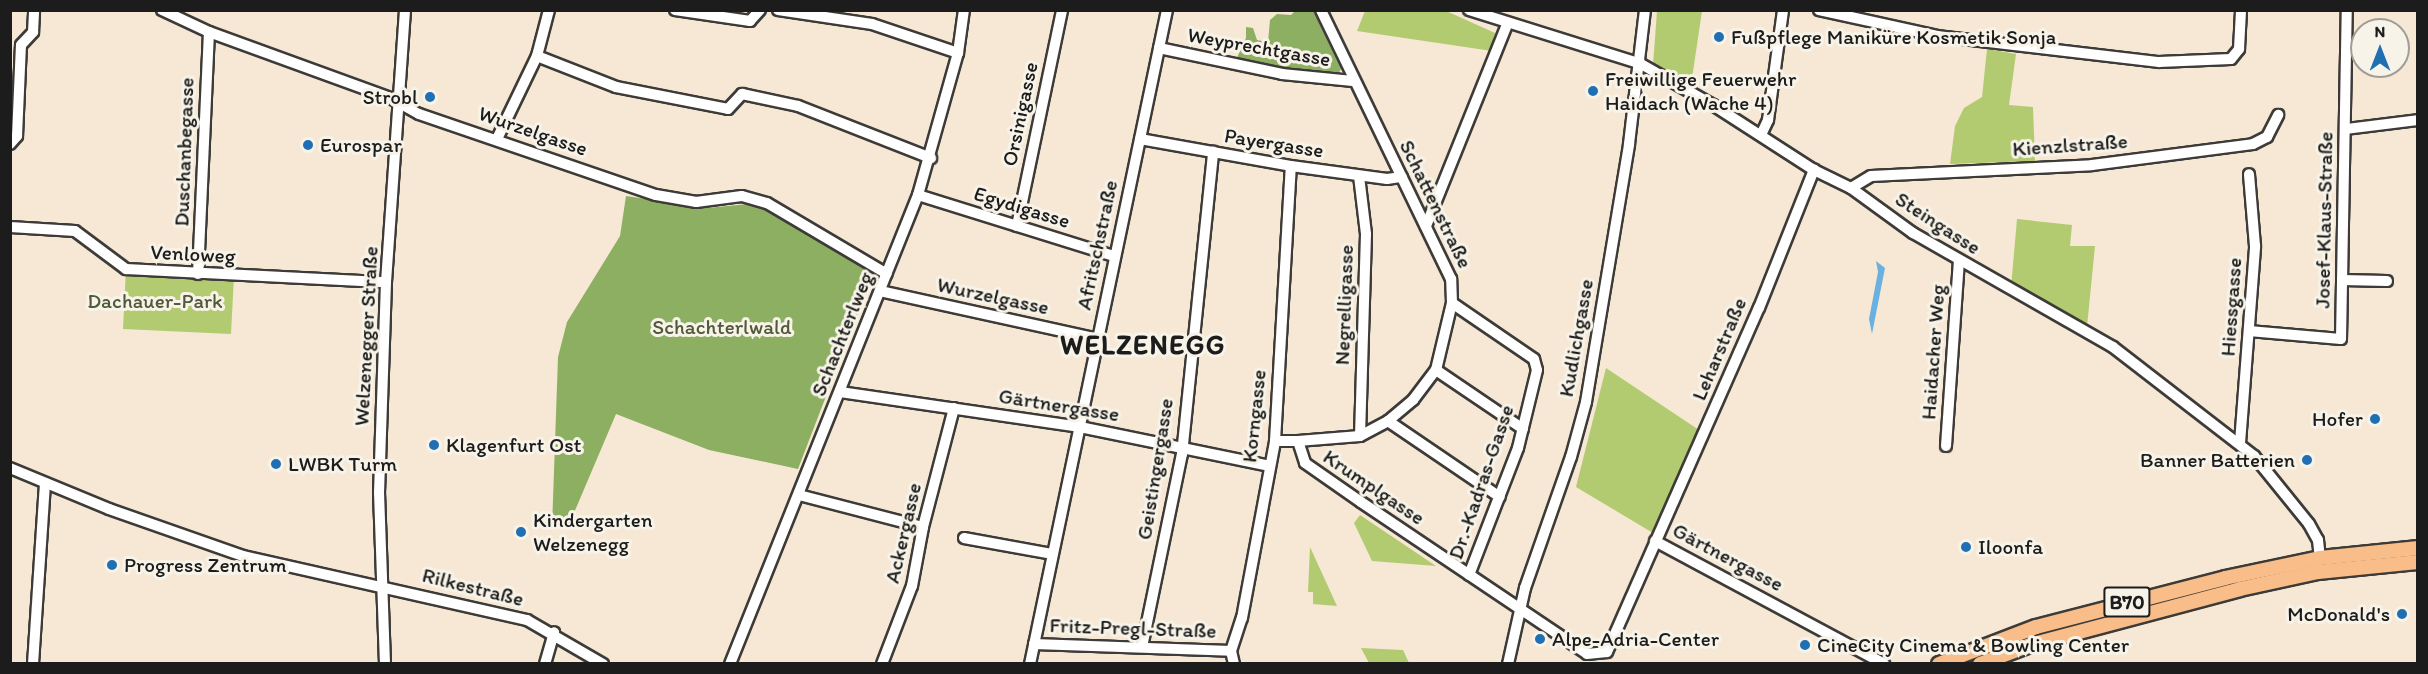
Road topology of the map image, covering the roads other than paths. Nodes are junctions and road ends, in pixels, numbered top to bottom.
1 (34, 10) edge
2 (162, 10) edge
3 (405, 10) edge
4 (549, 10) edge
5 (675, 10) edge
6 (760, 10) edge
7 (778, 10) edge
8 (964, 10) edge
9 (1062, 10) edge
10 (1167, 10) edge
11 (1321, 10) edge
12 (1469, 10) edge
13 (1645, 10) edge
14 (1783, 10) edge
15 (1819, 10) edge
16 (2241, 10) edge
17 (2347, 10) edge
18 (1507, 25) junction
19 (209, 32) junction
20 (1159, 48) junction
21 (958, 53) junction
22 (537, 56) junction
23 (1641, 64) junction
24 (1353, 81) junction
25 (401, 104) junction
26 (2278, 116) dead end
27 (2418, 120) edge
28 (2346, 129) junction
29 (1761, 135) junction
30 (498, 139) junction
31 (1140, 139) junction
32 (10, 144) edge
33 (1213, 152) junction
34 (930, 158) junction
35 (1290, 166) junction
36 (1814, 170) junction
37 (2249, 174) dead end
38 (1359, 176) junction
39 (1402, 177) junction
40 (1851, 188) junction
41 (918, 195) junction
42 (10, 226) edge
43 (1017, 226) junction
44 (1426, 226) junction
45 (1114, 256) junction
46 (1959, 261) junction
47 (198, 274) junction
48 (887, 274) junction
49 (2342, 280) junction
50 (2387, 281) dead end
51 (386, 282) junction
52 (880, 291) junction
53 (1452, 303) junction
54 (2249, 331) junction
55 (1098, 339) junction
56 (1436, 369) junction
57 (840, 392) junction
58 (954, 408) junction
59 (1388, 421) junction
60 (1080, 427) junction
61 (1523, 429) junction
62 (1360, 436) junction
63 (1275, 441) junction
64 (1298, 441) junction
65 (2240, 443) junction
66 (1946, 446) dead end
67 (1181, 447) junction
68 (1270, 466) junction
69 (10, 468) edge
70 (45, 483) junction
71 (799, 495) junction
72 (1500, 497) junction
73 (923, 527) junction
74 (964, 538) dead end
75 (1655, 541) junction
76 (2418, 548) edge
77 (2393, 549) junction
78 (1052, 554) junction
79 (2320, 558) junction
80 (2418, 562) edge
81 (2380, 566) junction
82 (2318, 572) junction
83 (1469, 575) junction
84 (2239, 582) junction
85 (382, 585) junction
86 (2154, 596) junction
87 (1520, 607) junction
88 (2157, 610) junction
89 (2075, 616) junction
90 (2027, 630) junction
91 (2079, 631) junction
92 (554, 632) junction
93 (1034, 644) junction
94 (2030, 645) junction
95 (1142, 647) junction
96 (1231, 651) junction
97 (33, 663) edge
98 (385, 663) edge
99 (545, 663) edge
100 (603, 663) edge
101 (730, 663) edge
102 (882, 663) edge
103 (1030, 663) edge
104 (1234, 663) edge
105 (1508, 663) edge
106 (1884, 663) edge
107 (1939, 663) edge
108 (1980, 663) edge

1 - 32 street
2 - 19 street, Wurzelgasse
3 - 25 street, Welzenegger Straße
4 - 22 street
5 - 6 street
7 - 21 street
8 - 21 street, Schachterlweg
9 - 43 street, Orsinigasse
10 - 20 street, Afritschstraße
11 - 24 street, Schattenstraße
12 - 18 street, Steingasse
13 - 23 street, Kudlichgasse
14 - 29 street
15 - 16 street
17 - 28 street, Josef-Klaus-Straße
18 - 23 street, Steingasse
18 - 44 street
19 - 25 street, Wurzelgasse
19 - 47 street, Duschanbegasse
20 - 24 street, Weyprechtgasse
20 - 31 street, Afritschstraße
21 - 34 street, Schachterlweg
22 - 30 street
22 - 34 street
23 - 29 street, Steingasse
23 - 87 street, Kudlichgasse
24 - 39 street, Schattenstraße
25 - 30 street, Wurzelgasse
25 - 51 street, Welzenegger Straße
26 - 40 street, Kienzlstraße
27 - 28 street
28 - 49 street, Josef-Klaus-Straße
29 - 36 street, Steingasse
30 - 48 street, Wurzelgasse
31 - 33 street, Payergasse
31 - 45 street, Afritschstraße
33 - 35 street, Payergasse
33 - 67 street, Geistingergasse
34 - 41 street, Schachterlweg
35 - 38 street, Payergasse
35 - 63 street, Korngasse
36 - 40 street, Steingasse
36 - 75 street, Leharstraße
37 - 54 street, Hiessgasse
38 - 39 street, Payergasse
38 - 62 street, Negrelligasse
39 - 44 street, Schattenstraße
40 - 46 street, Steingasse
41 - 43 street, Egydigasse
41 - 48 street, Schachterlweg
42 - 47 street, Venloweg
43 - 45 street, Egydigasse
44 - 53 street, Schattenstraße
45 - 55 street, Afritschstraße
46 - 65 street, Steingasse
46 - 66 street, Haidacher Weg
47 - 51 street, Venloweg
48 - 52 street, Schachterlweg
49 - 50 street
49 - 54 street, Josef-Klaus-Straße
51 - 85 street, Welzenegger Straße
52 - 55 street, Wurzelgasse
52 - 57 street, Schachterlweg
53 - 56 street, Schattenstraße
53 - 61 street, Dr.-Kadras-Gasse
54 - 65 street, Hiessgasse
55 - 60 street, Afritschstraße
56 - 59 street, Schattenstraße
56 - 61 street
57 - 58 street, Gärtnergasse
57 - 71 street, Schachterlweg
58 - 60 street, Gärtnergasse
58 - 73 street, Ackergasse
59 - 62 street, Schattenstraße
59 - 72 street
60 - 67 street, Gärtnergasse
60 - 78 street, Afritschstraße
61 - 72 street, Dr.-Kadras-Gasse
62 - 64 street, Schattenstraße
63 - 64 street, Krumplgasse
63 - 68 street, Korngasse
64 - 83 street, Krumplgasse
65 - 79 street, Steingasse
67 - 68 street, Gärtnergasse
67 - 95 street, Geistingergasse
68 - 96 street, Korngasse
69 - 70 street, Rilkestraße
70 - 85 street, Rilkestraße
70 - 97 street
71 - 73 street
71 - 101 street, Schachterlweg
72 - 83 street, Dr.-Kadras-Gasse
73 - 102 street, Ackergasse
74 - 78 street
75 - 87 street, Gärtnergasse
75 - 106 street, Gärtnergasse
76 - 77 main road, B70
77 - 79 main road, B70
77 - 81 main road
78 - 93 street, Afritschstraße
79 - 82 main road
79 - 84 main road, B70
80 - 81 main road, B70
81 - 82 main road, B70
82 - 84 main road, B70
83 - 87 street, Krumplgasse
84 - 86 main road, B70
84 - 88 main road, B70
85 - 92 street, Rilkestraße
85 - 98 street, Welzenegger Straße
86 - 88 main road
86 - 89 main road, B70
87 - 105 street, Kudlichgasse
88 - 91 main road, B70
89 - 90 main road, B70
89 - 91 main road
90 - 94 main road
90 - 107 main road, B70
91 - 94 main road, B70
92 - 99 street
92 - 100 street, Rilkestraße
93 - 95 street, Fritz-Pregl-Straße
93 - 103 street, Afritschstraße
94 - 108 main road, B70
95 - 96 street, Fritz-Pregl-Straße
96 - 104 street

